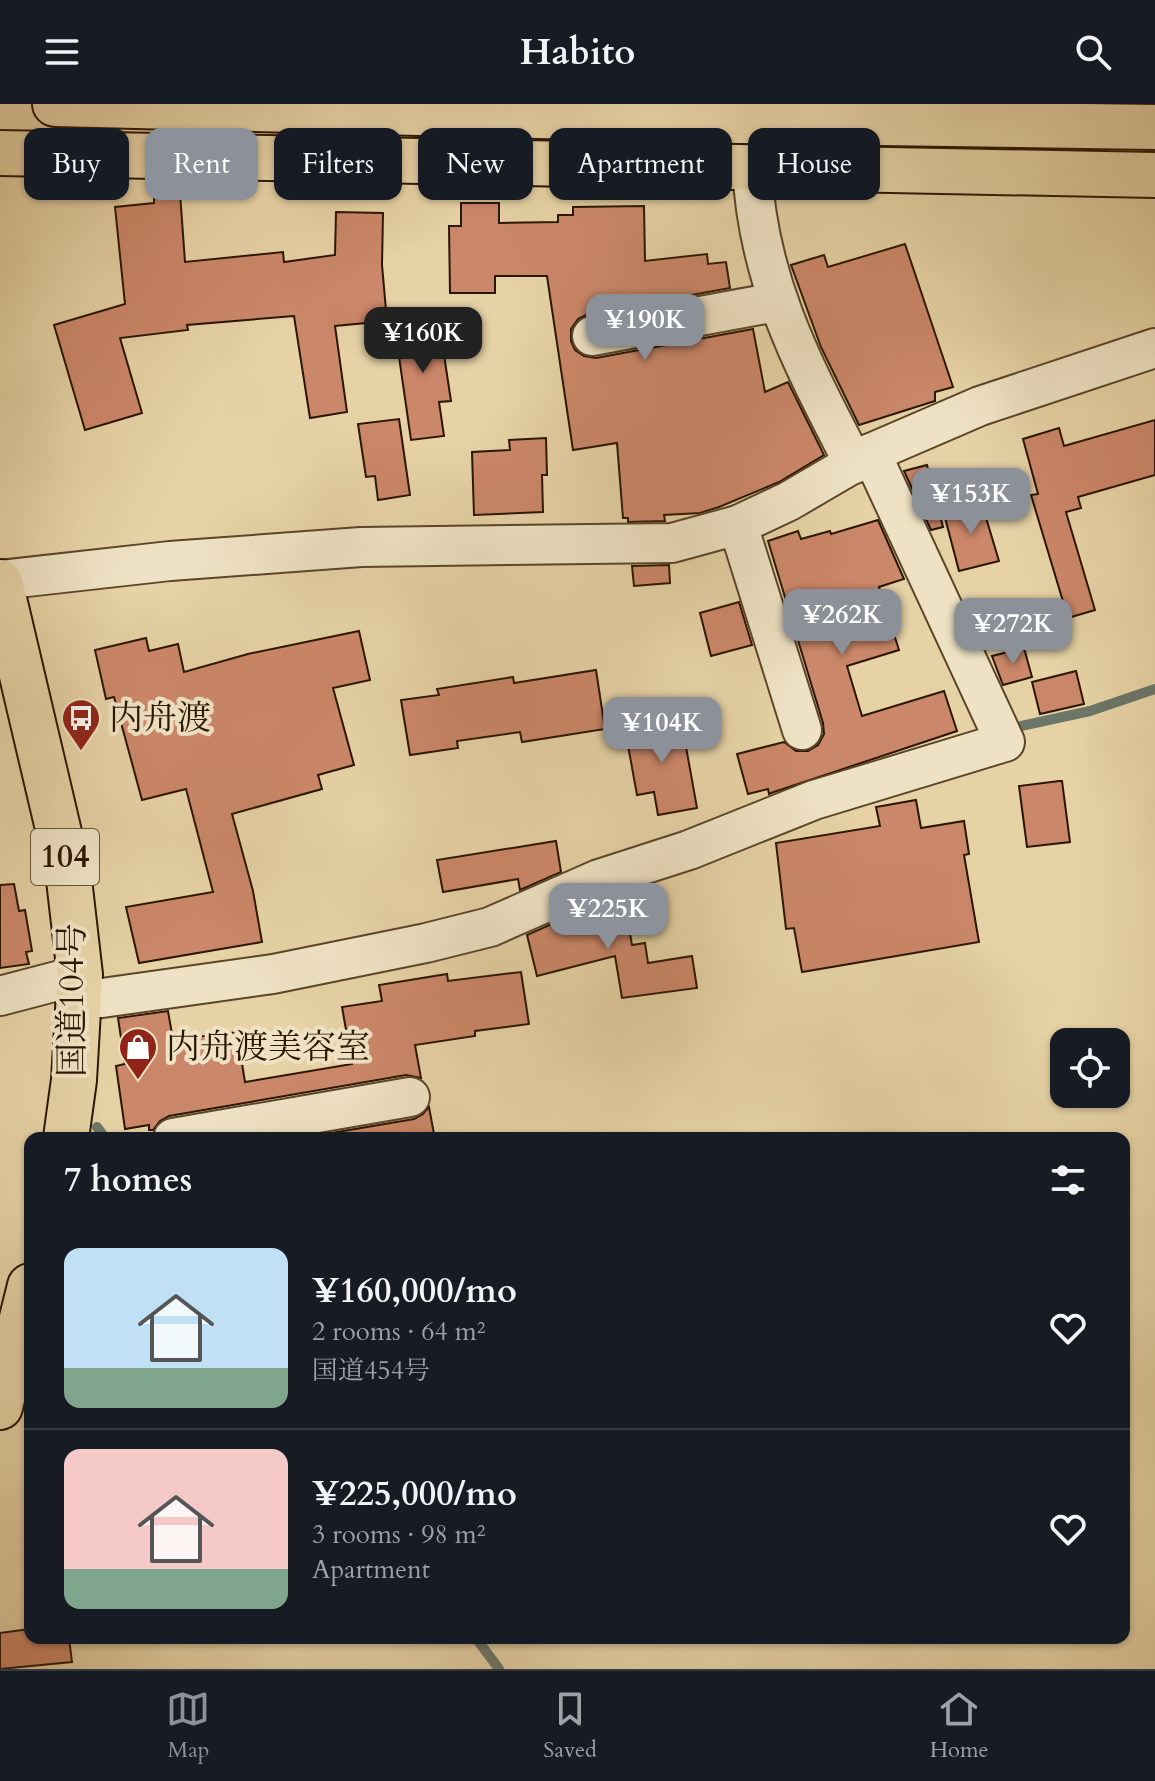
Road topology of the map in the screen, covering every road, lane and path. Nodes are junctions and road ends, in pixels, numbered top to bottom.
1 (55, 104) edge
2 (740, 113) edge
3 (1155, 127) edge
4 (0, 153) edge
5 (748, 166) edge
6 (880, 169) edge
7 (1155, 175) edge
8 (754, 200) edge
9 (776, 302) junction
10 (592, 336) dead end
11 (1155, 348) edge
12 (862, 458) junction
13 (738, 525) junction
14 (0, 581) edge
15 (802, 730) dead end
16 (79, 987) junction
17 (0, 996) edge
18 (410, 1097) dead end
19 (67, 1132) edge
20 (208, 1132) edge
21 (24, 1310) edge
22 (0, 1407) edge

1 - 2 highway
2 - 3 highway
4 - 5 highway
6 - 7 highway
8 - 9 street
9 - 10 street
9 - 12 street
11 - 12 street
12 - 13 street
12 - 16 street
13 - 14 street
13 - 15 street
14 - 16 highway, 国道104号 / 104
16 - 17 street
16 - 19 highway, 国道104号 / 104
18 - 20 street
21 - 22 highway

